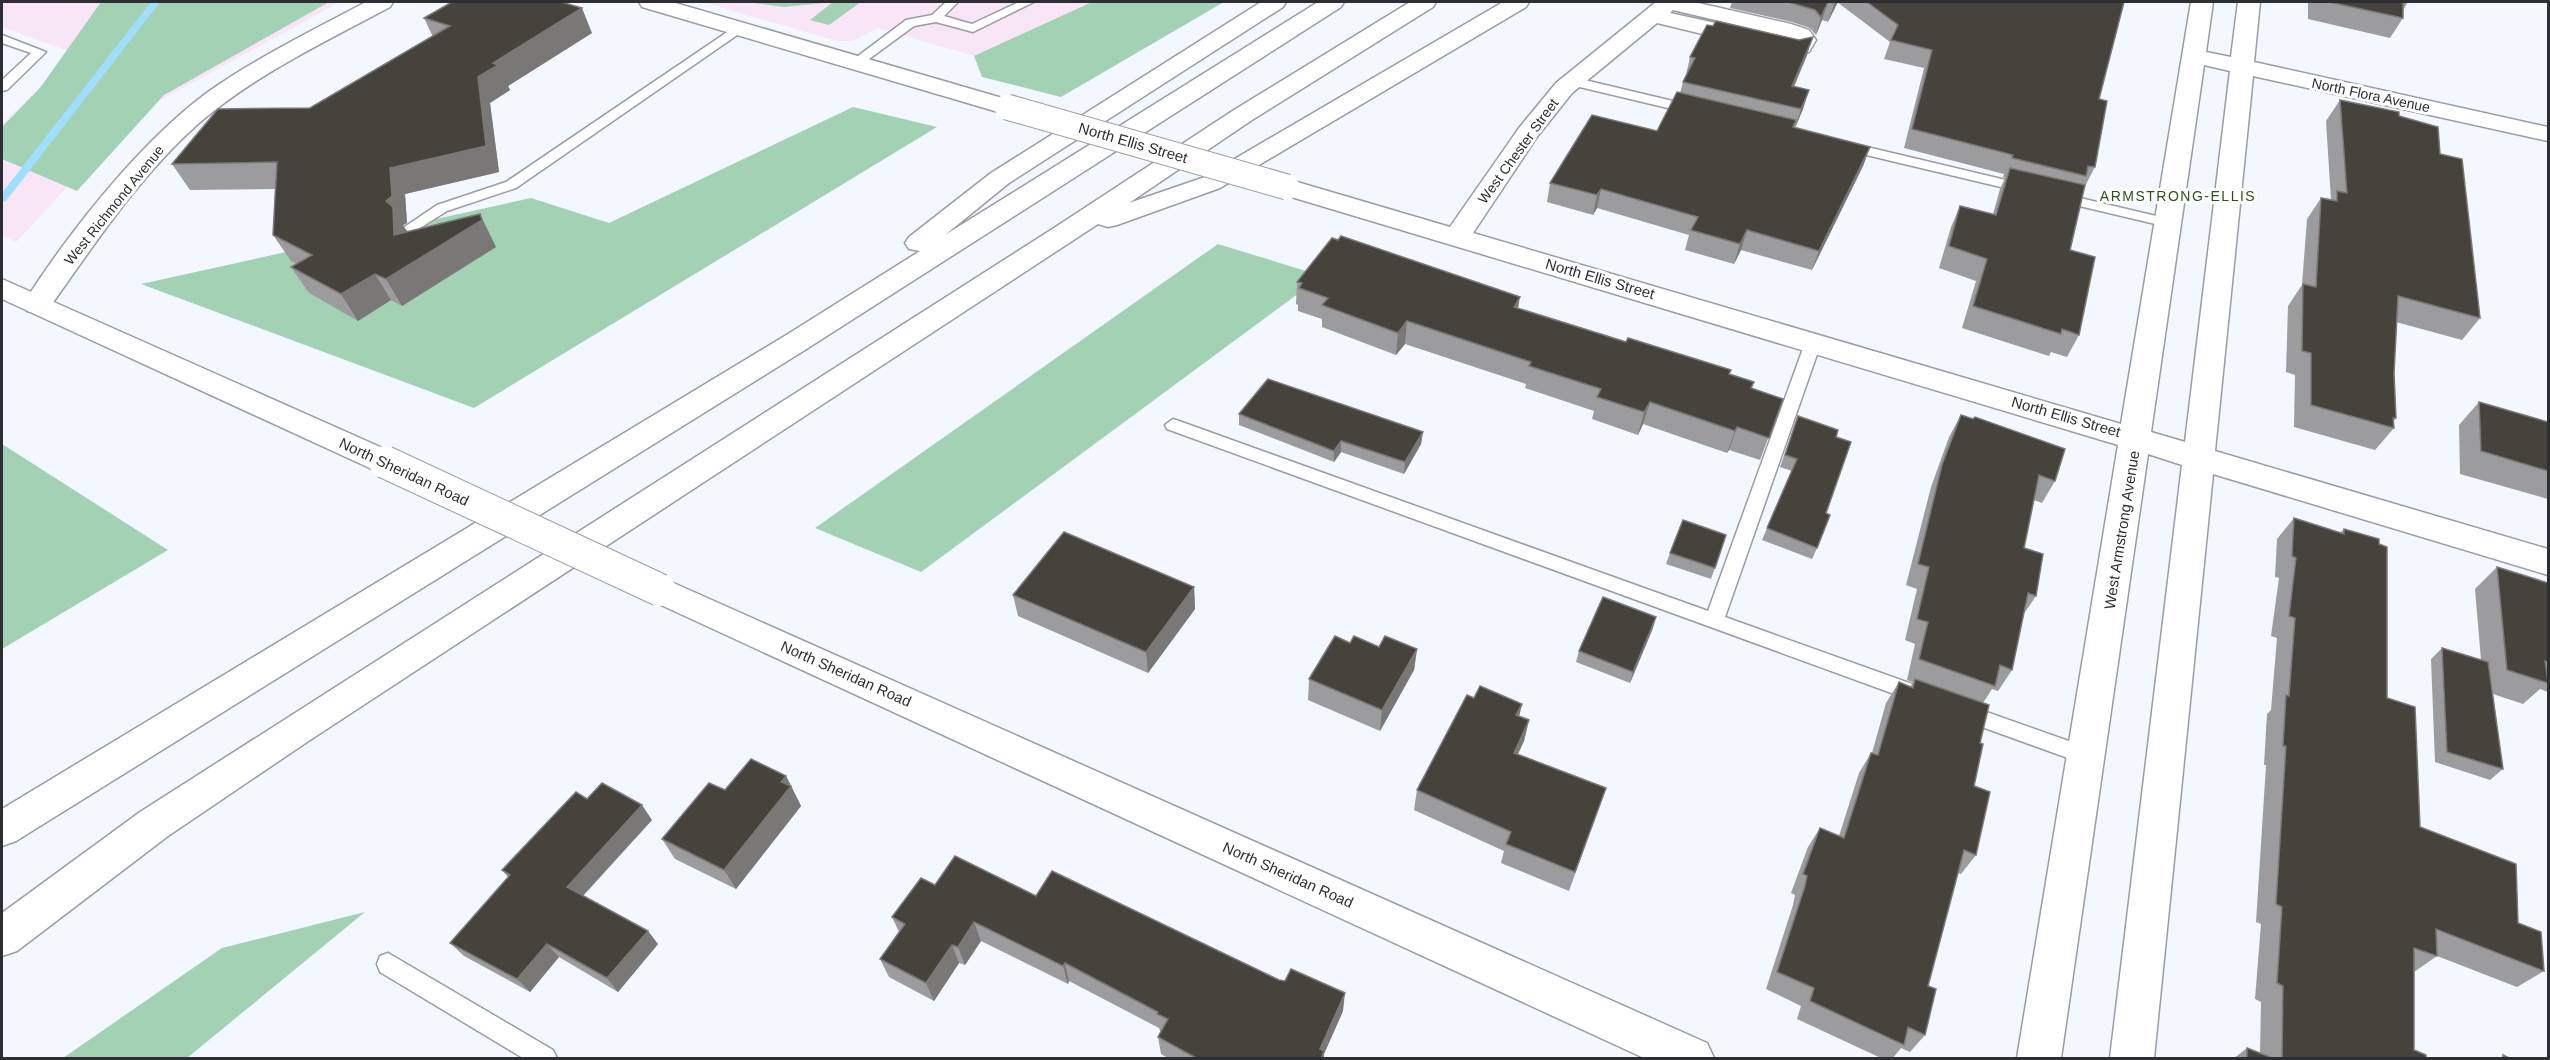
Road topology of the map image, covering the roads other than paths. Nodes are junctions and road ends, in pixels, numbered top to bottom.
1 (382, 2) edge
2 (650, 2) edge
3 (952, 2) edge
4 (1028, 2) edge
5 (1275, 2) edge
6 (1333, 2) edge
7 (1425, 2) edge
8 (1518, 2) edge
9 (2202, 2) edge
10 (2249, 2) edge
11 (1663, 6) edge
12 (936, 18) junction
13 (739, 28) junction
14 (2, 39) edge
15 (2194, 56) junction
16 (856, 62) junction
17 (2241, 66) junction
18 (1572, 81) junction
19 (2, 87) edge
20 (1710, 114) edge
21 (2548, 134) edge
22 (1836, 144) edge
23 (2168, 224) junction
24 (410, 228) dead end
25 (1064, 234) junction
26 (1457, 237) junction
27 (2, 288) edge
28 (37, 304) junction
29 (798, 341) junction
30 (1813, 343) junction
31 (1173, 425) dead end
32 (2136, 438) junction
33 (2200, 457) junction
34 (2548, 562) edge
35 (1714, 621) junction
36 (2087, 756) junction
37 (2, 829) edge
38 (2, 937) edge
39 (388, 964) dead end
40 (545, 1059) edge
41 (1692, 1059) edge
42 (2039, 1059) edge
43 (2132, 1059) edge

1 - 28 main road, West Richmond Avenue
2 - 13 main road, North Ellis Street
3 - 12 lane
4 - 12 lane
5 - 29 main road
6 - 29 main road
7 - 25 main road
8 - 25 main road
9 - 15 main road, West Armstrong Avenue
10 - 17 main road
11 - 11 main road
11 - 18 main road, West Chester Street
12 - 16 lane
13 - 16 main road, North Ellis Street
13 - 24 lane
14 - 19 lane
15 - 17 main road, North Flora Avenue
15 - 23 main road, West Armstrong Avenue
16 - 26 main road, North Ellis Street, bridge
17 - 21 main road, North Flora Avenue
17 - 33 main road
18 - 20 lane
18 - 26 main road, West Chester Street
22 - 23 lane
23 - 32 main road, West Armstrong Avenue
25 - 38 main road
26 - 30 main road, North Ellis Street
27 - 28 main road, North Sheridan Road
28 - 41 main road, North Sheridan Road, bridge
29 - 37 main road
30 - 32 main road, North Ellis Street
30 - 35 lane
31 - 35 lane
32 - 33 main road, North Ellis Street
32 - 36 main road, West Armstrong Avenue
33 - 34 main road, North Ellis Street
33 - 43 main road
35 - 36 lane
36 - 42 main road, West Armstrong Avenue
39 - 40 lane

